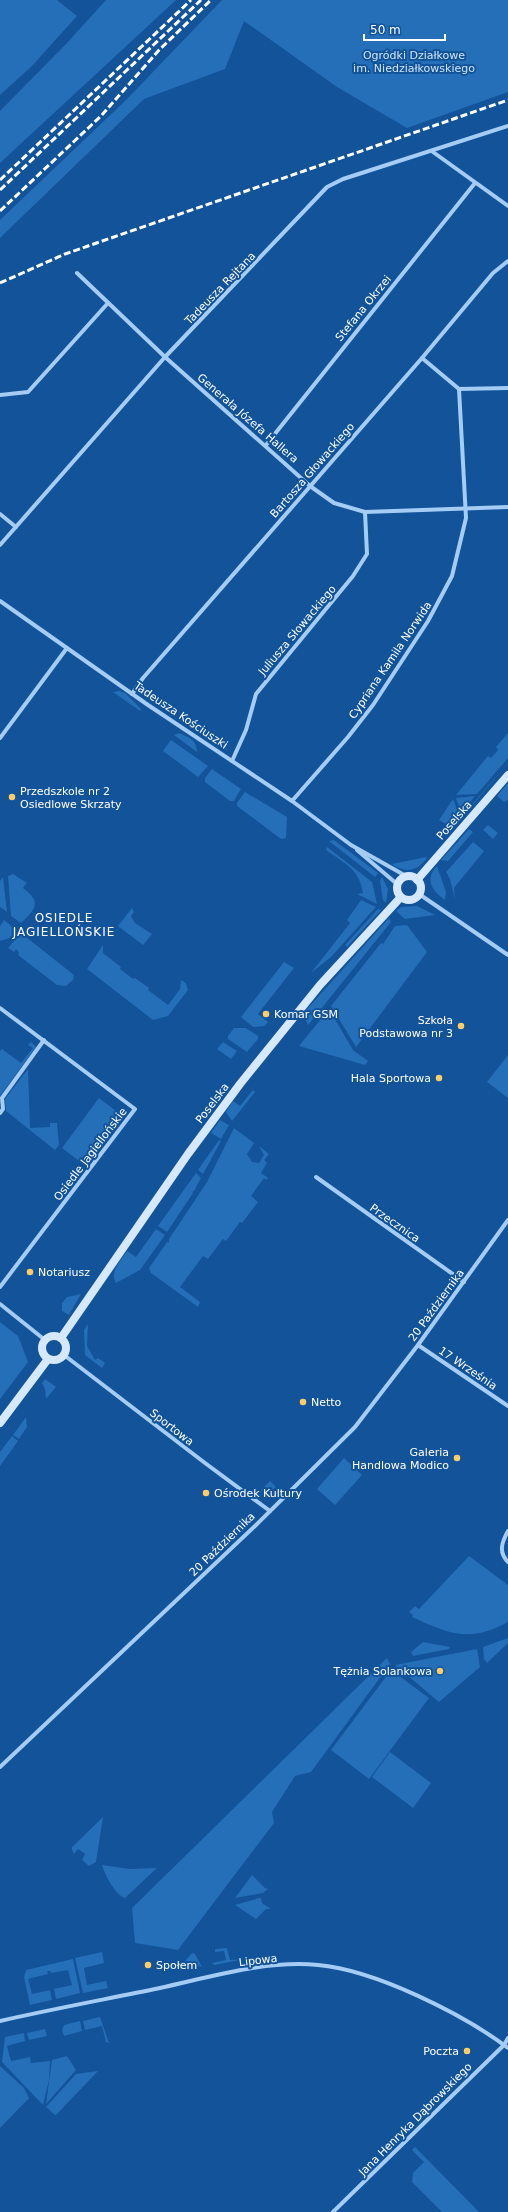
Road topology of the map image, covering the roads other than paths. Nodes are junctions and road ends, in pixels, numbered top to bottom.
1 (508, 126) edge
2 (433, 152) junction
3 (475, 183) junction
4 (508, 206) edge
5 (508, 261) edge
6 (77, 273) dead end
7 (108, 303) junction
8 (165, 357) junction
9 (422, 358) junction
10 (508, 388) edge
11 (459, 389) junction
12 (0, 395) edge
13 (266, 445) junction
14 (310, 486) junction
15 (508, 507) edge
16 (465, 510) junction
17 (366, 512) junction
18 (0, 514) edge
19 (16, 527) junction
20 (0, 545) edge
21 (0, 601) edge
22 (67, 648) junction
23 (132, 694) junction
24 (0, 738) edge
25 (232, 761) junction
26 (508, 775) edge
27 (292, 801) junction
28 (351, 845) junction
29 (406, 876) junction
30 (417, 880) junction
31 (397, 884) junction
32 (419, 894) junction
33 (400, 898) junction
34 (508, 955) edge
35 (0, 1008) edge
36 (44, 1040) junction
37 (0, 1113) edge
38 (316, 1177) dead end
39 (508, 1220) edge
40 (464, 1282) junction
41 (0, 1287) edge
42 (0, 1304) edge
43 (61, 1338) junction
44 (45, 1340) junction
45 (418, 1346) junction
46 (64, 1355) junction
47 (48, 1359) junction
48 (508, 1406) edge
49 (0, 1423) edge
50 (270, 1511) junction
51 (508, 1531) edge
52 (508, 1562) edge
53 (0, 1767) edge
54 (0, 2021) edge
55 (508, 2038) edge
56 (506, 2047) edge
57 (333, 2212) edge

1 - 2 street, Tadeusza Rejtana
2 - 3 street
2 - 8 street, Tadeusza Rejtana
3 - 4 street
3 - 13 street, Stefana Okrzei
5 - 9 street, Bartosza Głowackiego
6 - 7 street, Generała Józefa Hallera
7 - 8 street, Generała Józefa Hallera
7 - 12 street
8 - 13 street, Generała Józefa Hallera
8 - 19 street, Tadeusza Rejtana
9 - 11 street
9 - 14 street, Bartosza Głowackiego
10 - 11 street
11 - 16 street, Cypriana Kamila Norwida
13 - 14 street, Generała Józefa Hallera
14 - 17 street, Generała Józefa Hallera
14 - 23 street, Bartosza Głowackiego
15 - 16 street, Generała Józefa Hallera
16 - 17 street, Generała Józefa Hallera
16 - 27 street, Cypriana Kamila Norwida
17 - 25 street, Juliusza Słowackiego
18 - 19 street
19 - 20 street, Tadeusza Rejtana
21 - 22 street, Tadeusza Kościuszki
22 - 23 street, Tadeusza Kościuszki
22 - 24 street
23 - 25 street, Tadeusza Kościuszki
25 - 27 street, Tadeusza Kościuszki
26 - 30 street, Poselska
27 - 28 street, Tadeusza Kościuszki
28 - 29 street, Tadeusza Kościuszki
28 - 31 street, Tadeusza Kościuszki
29 - 30 street
29 - 31 street
30 - 32 street
31 - 33 street
32 - 33 street
32 - 34 street
33 - 43 street, Poselska
35 - 36 street, Osiedle Jagiellońskie
36 - 37 street
36 - 41 street, Osiedle Jagiellońskie
38 - 40 street, Przecznica
39 - 40 street, 20 Października
40 - 45 street, 20 Października
42 - 44 street
43 - 44 street
43 - 46 street
44 - 47 street
45 - 48 street, 17 Września
45 - 50 street, 20 Października
46 - 47 street
46 - 50 street, Sportowa
47 - 49 street
50 - 53 street, 20 Października
51 - 52 street
54 - 56 street, Lipowa
55 - 56 street, Jana Henryka Dąbrowskiego
56 - 57 street, Jana Henryka Dąbrowskiego

